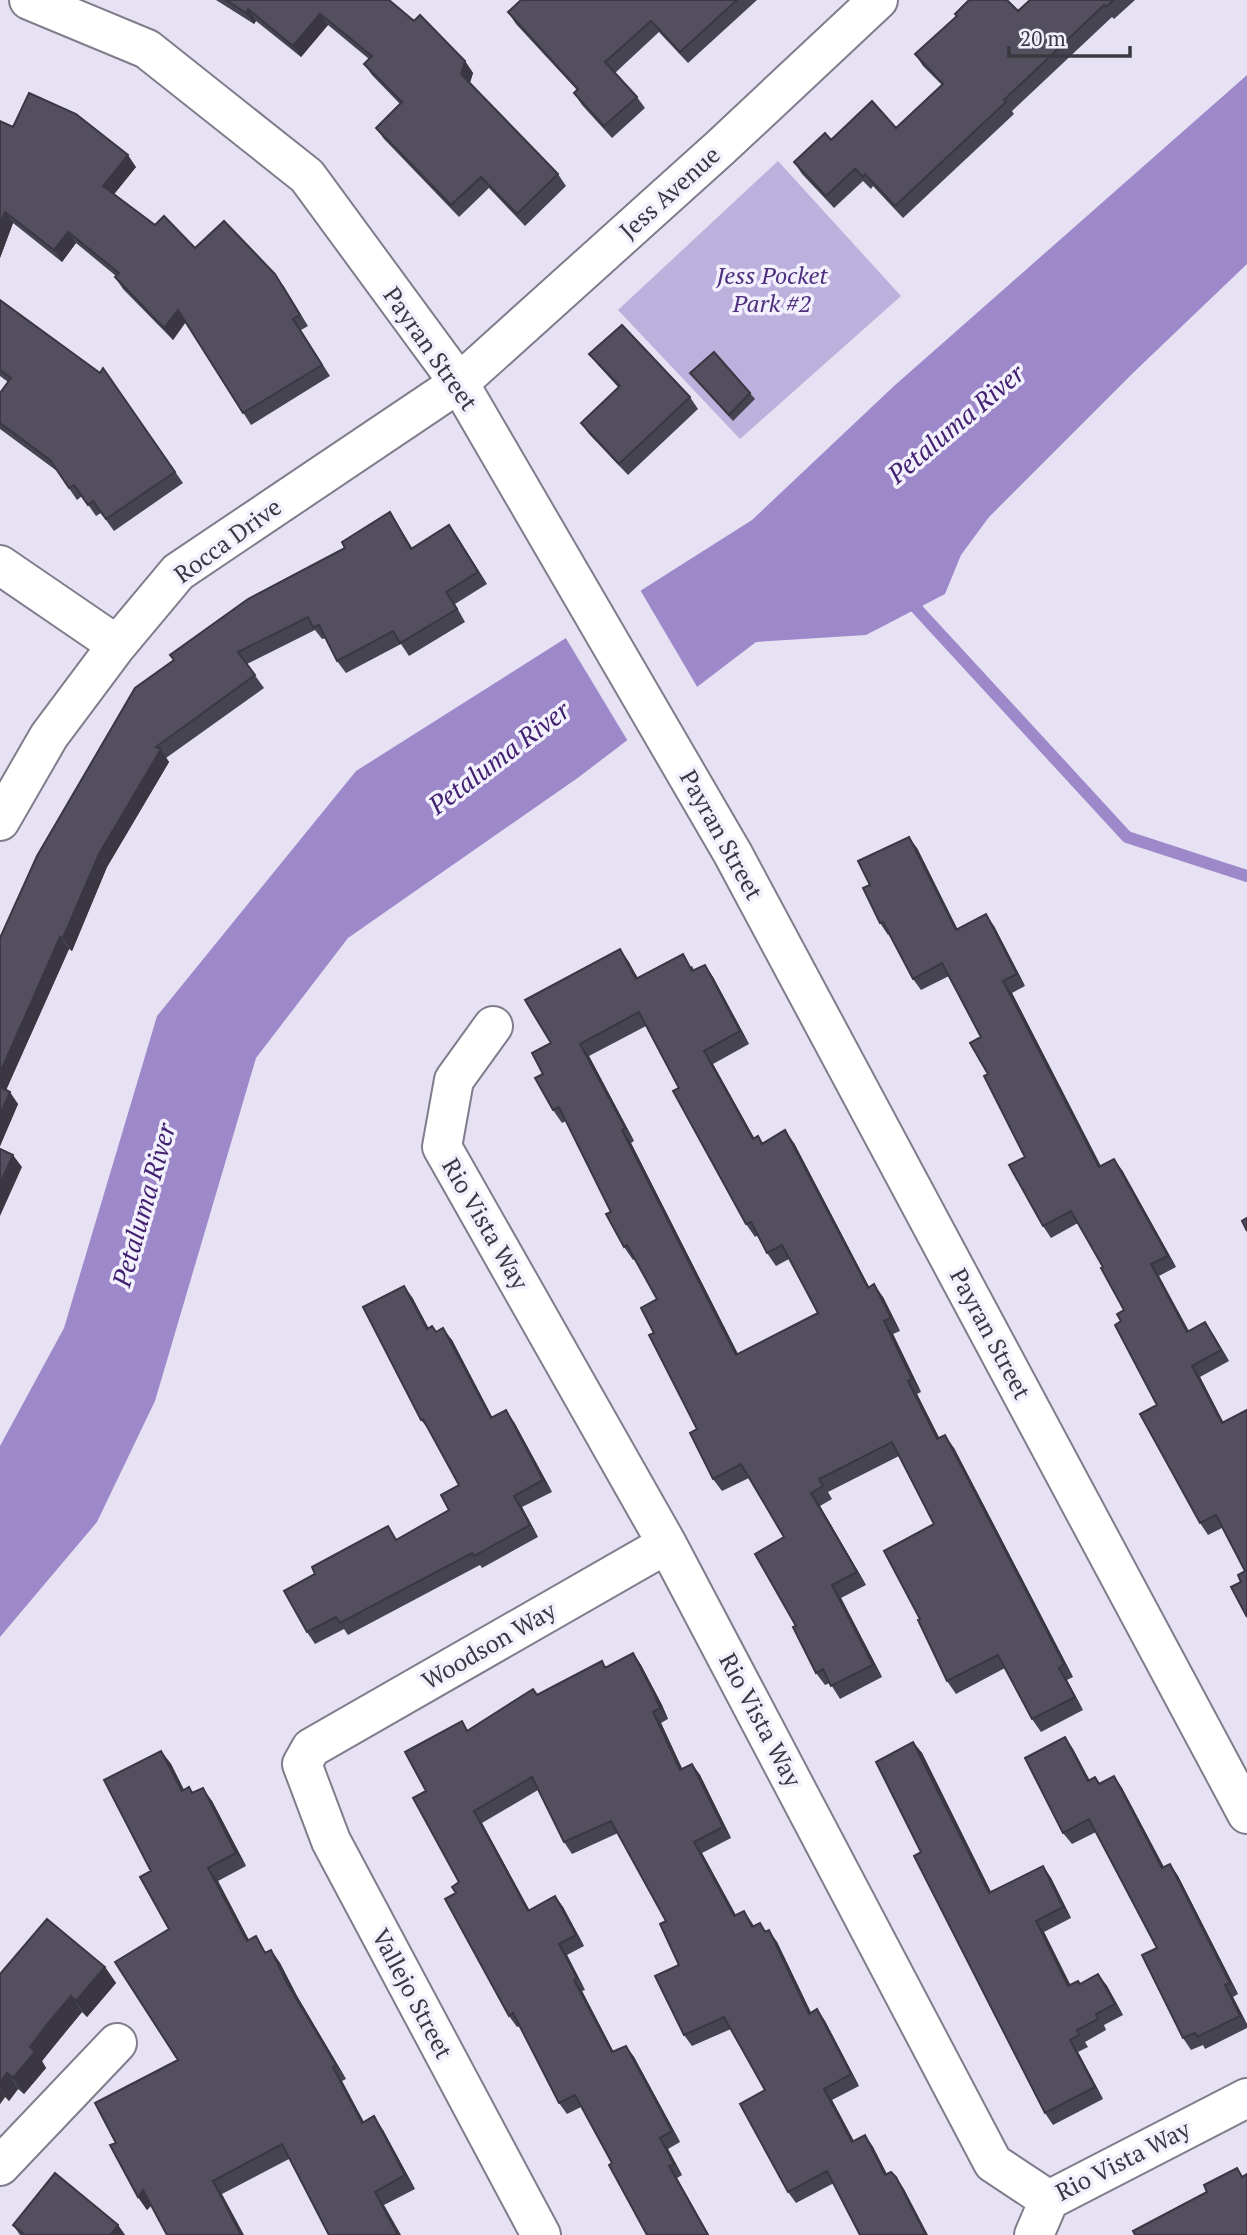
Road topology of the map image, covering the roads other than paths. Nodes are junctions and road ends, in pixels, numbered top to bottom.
1 (29, 0) edge
2 (878, 0) edge
3 (458, 383) junction
4 (0, 565) edge
5 (117, 645) junction
6 (0, 821) edge
7 (494, 1026) dead end
8 (667, 1544) junction
9 (311, 1748) joint
10 (1247, 1814) edge
11 (117, 2043) dead end
12 (1247, 2098) edge
13 (0, 2165) edge
14 (1049, 2200) junction
15 (541, 2235) edge
16 (1034, 2235) edge

1 - 3 street, Payran Street
2 - 3 street, Jess Avenue
3 - 5 street, Rocca Drive
3 - 10 street, Payran Street
4 - 5 street
5 - 6 street, Rocca Drive
7 - 8 street, Rio Vista Way
8 - 9 street, Woodson Way
8 - 14 street, Rio Vista Way
9 - 15 street, Vallejo Street
11 - 13 street
12 - 14 street, Rio Vista Way
14 - 16 street

